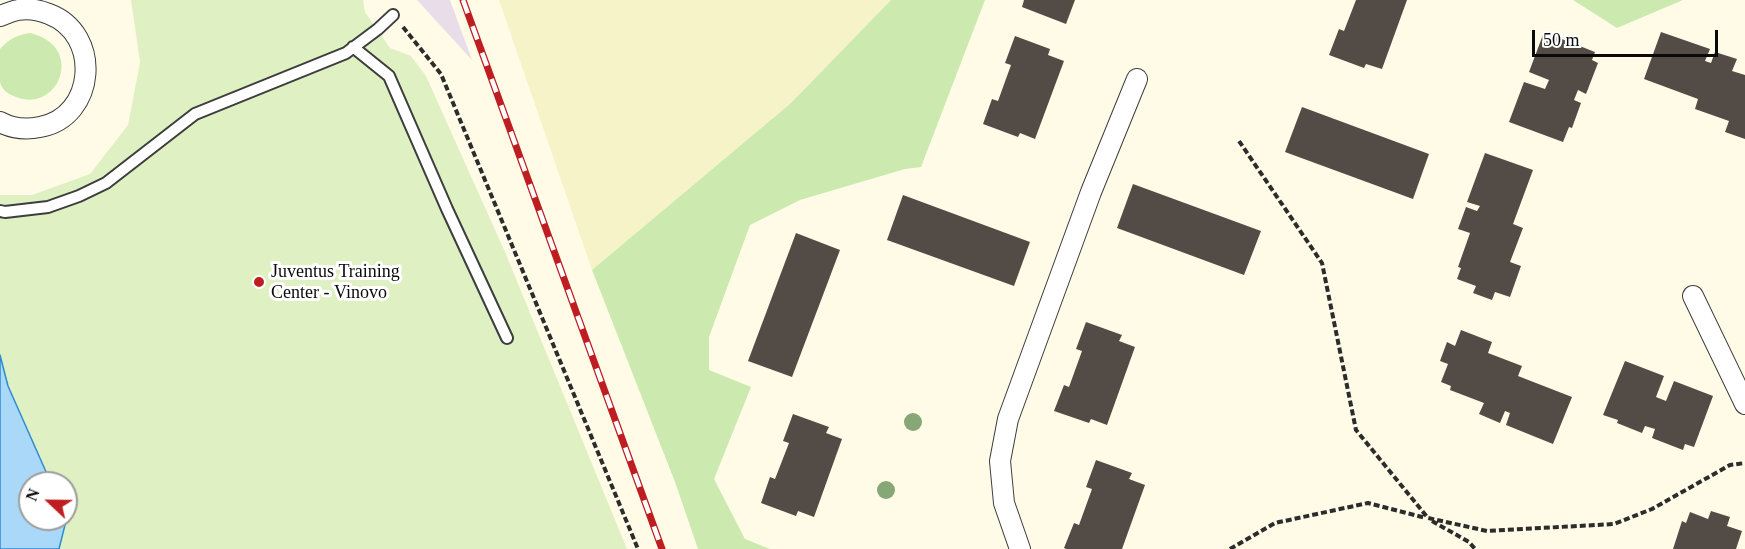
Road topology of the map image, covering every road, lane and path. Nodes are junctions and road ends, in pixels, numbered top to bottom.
1 (11, 8) edge
2 (393, 15) joint
3 (353, 47) junction
4 (1137, 79) dead end
5 (0, 122) edge
6 (1239, 141) dead end
7 (0, 211) edge
8 (1693, 296) dead end
9 (507, 338) dead end
10 (1745, 404) edge
11 (1745, 463) edge
12 (1428, 518) junction
13 (638, 549) edge
14 (1020, 549) edge
15 (1230, 549) edge
16 (1475, 549) edge

1 - 5 street
2 - 3 lane
2 - 13 path
3 - 7 lane
3 - 9 lane
4 - 14 street
6 - 12 path
8 - 10 street
11 - 12 path
12 - 15 path
12 - 16 path

